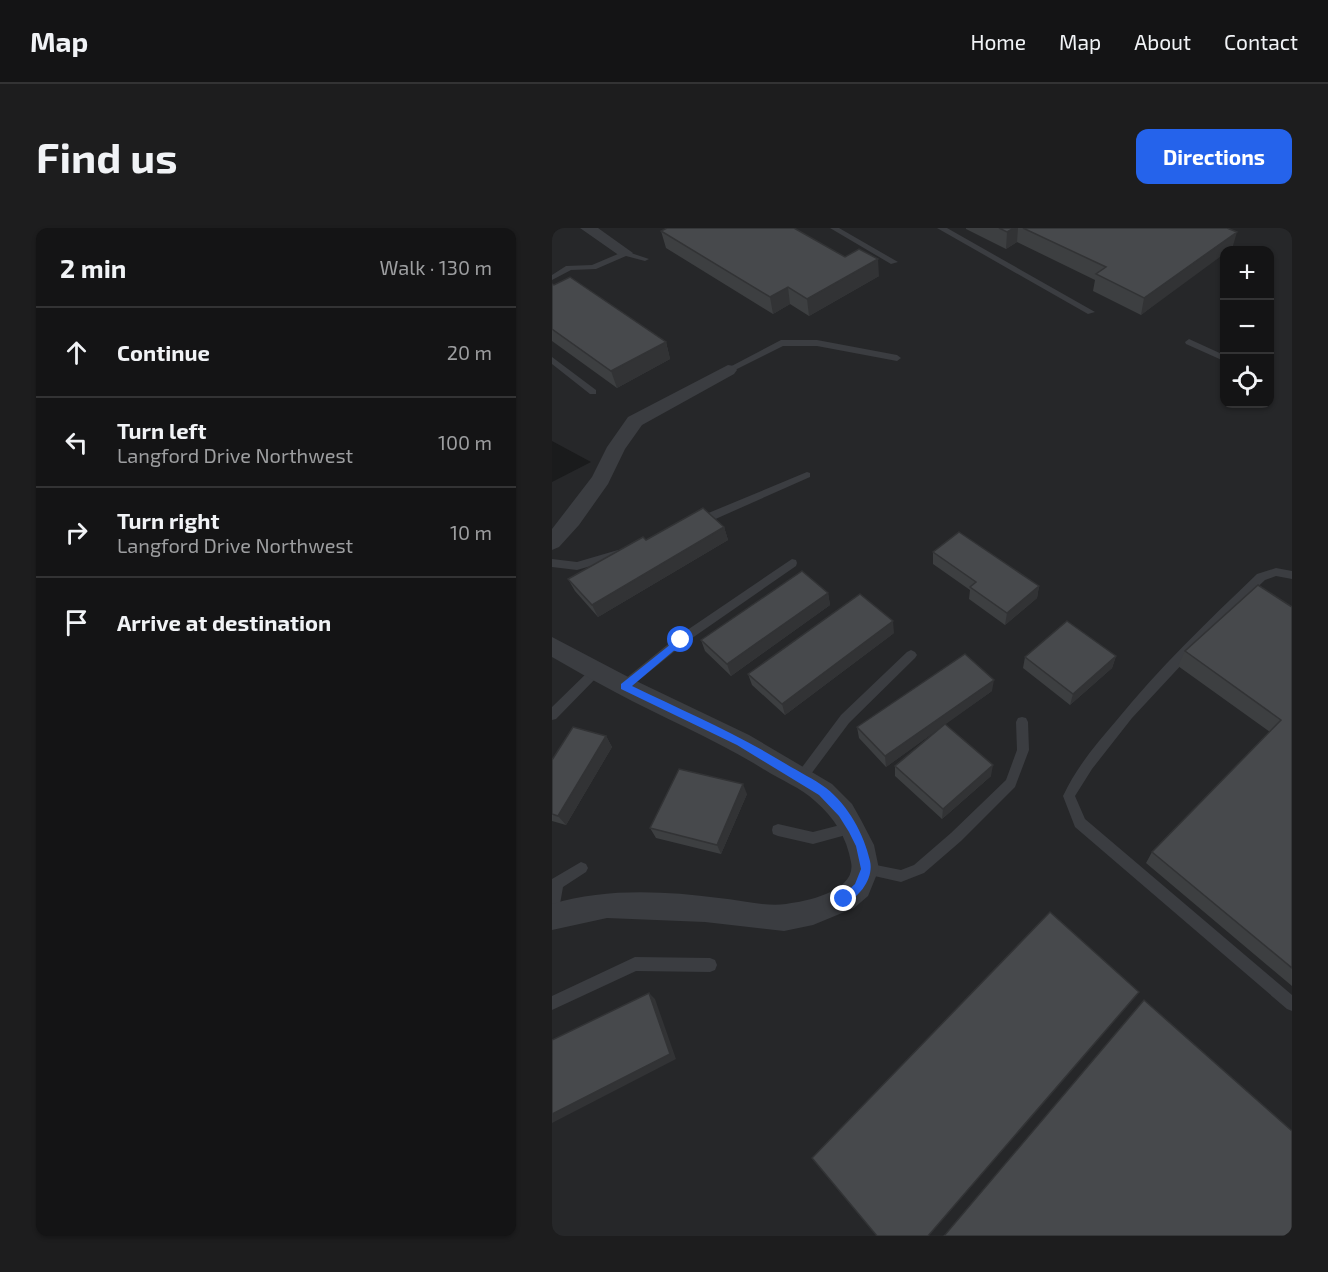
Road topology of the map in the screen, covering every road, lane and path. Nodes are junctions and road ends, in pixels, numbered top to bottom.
1 (588, 228) edge
2 (834, 228) edge
3 (946, 229) edge
4 (625, 252) junction
5 (645, 260) dead end
6 (894, 262) dead end
7 (552, 278) edge
8 (1091, 312) dead end
9 (1190, 342) dead end
10 (1220, 356) edge
11 (897, 358) dead end
12 (552, 360) edge
13 (728, 370) joint
14 (593, 392) dead end
15 (807, 474) dead end
16 (683, 529) edge
17 (552, 542) edge
18 (629, 551) edge
19 (552, 562) edge
20 (792, 563) dead end
21 (1292, 575) edge
22 (555, 653) edge
23 (911, 655) dead end
24 (596, 671) junction
25 (624, 686) junction
26 (552, 715) edge
27 (1022, 722) dead end
28 (801, 778) junction
29 (852, 828) junction
30 (778, 830) dead end
31 (581, 868) dead end
32 (866, 869) junction
33 (555, 882) edge
34 (552, 917) edge
35 (710, 965) dead end
36 (552, 1003) edge
37 (1292, 1004) edge

1 - 4 street
2 - 6 lane
3 - 8 lane
4 - 5 lane
4 - 7 lane
9 - 10 lane
11 - 13 lane
12 - 14 lane
13 - 17 street
15 - 16 lane
18 - 19 lane
20 - 25 lane
21 - 37 lane
22 - 24 street
23 - 28 lane
24 - 25 street
24 - 26 lane
25 - 28 street
27 - 32 lane
28 - 29 street
29 - 30 lane
29 - 32 street
31 - 33 lane
32 - 34 street
33 - 34 lane
35 - 36 lane

